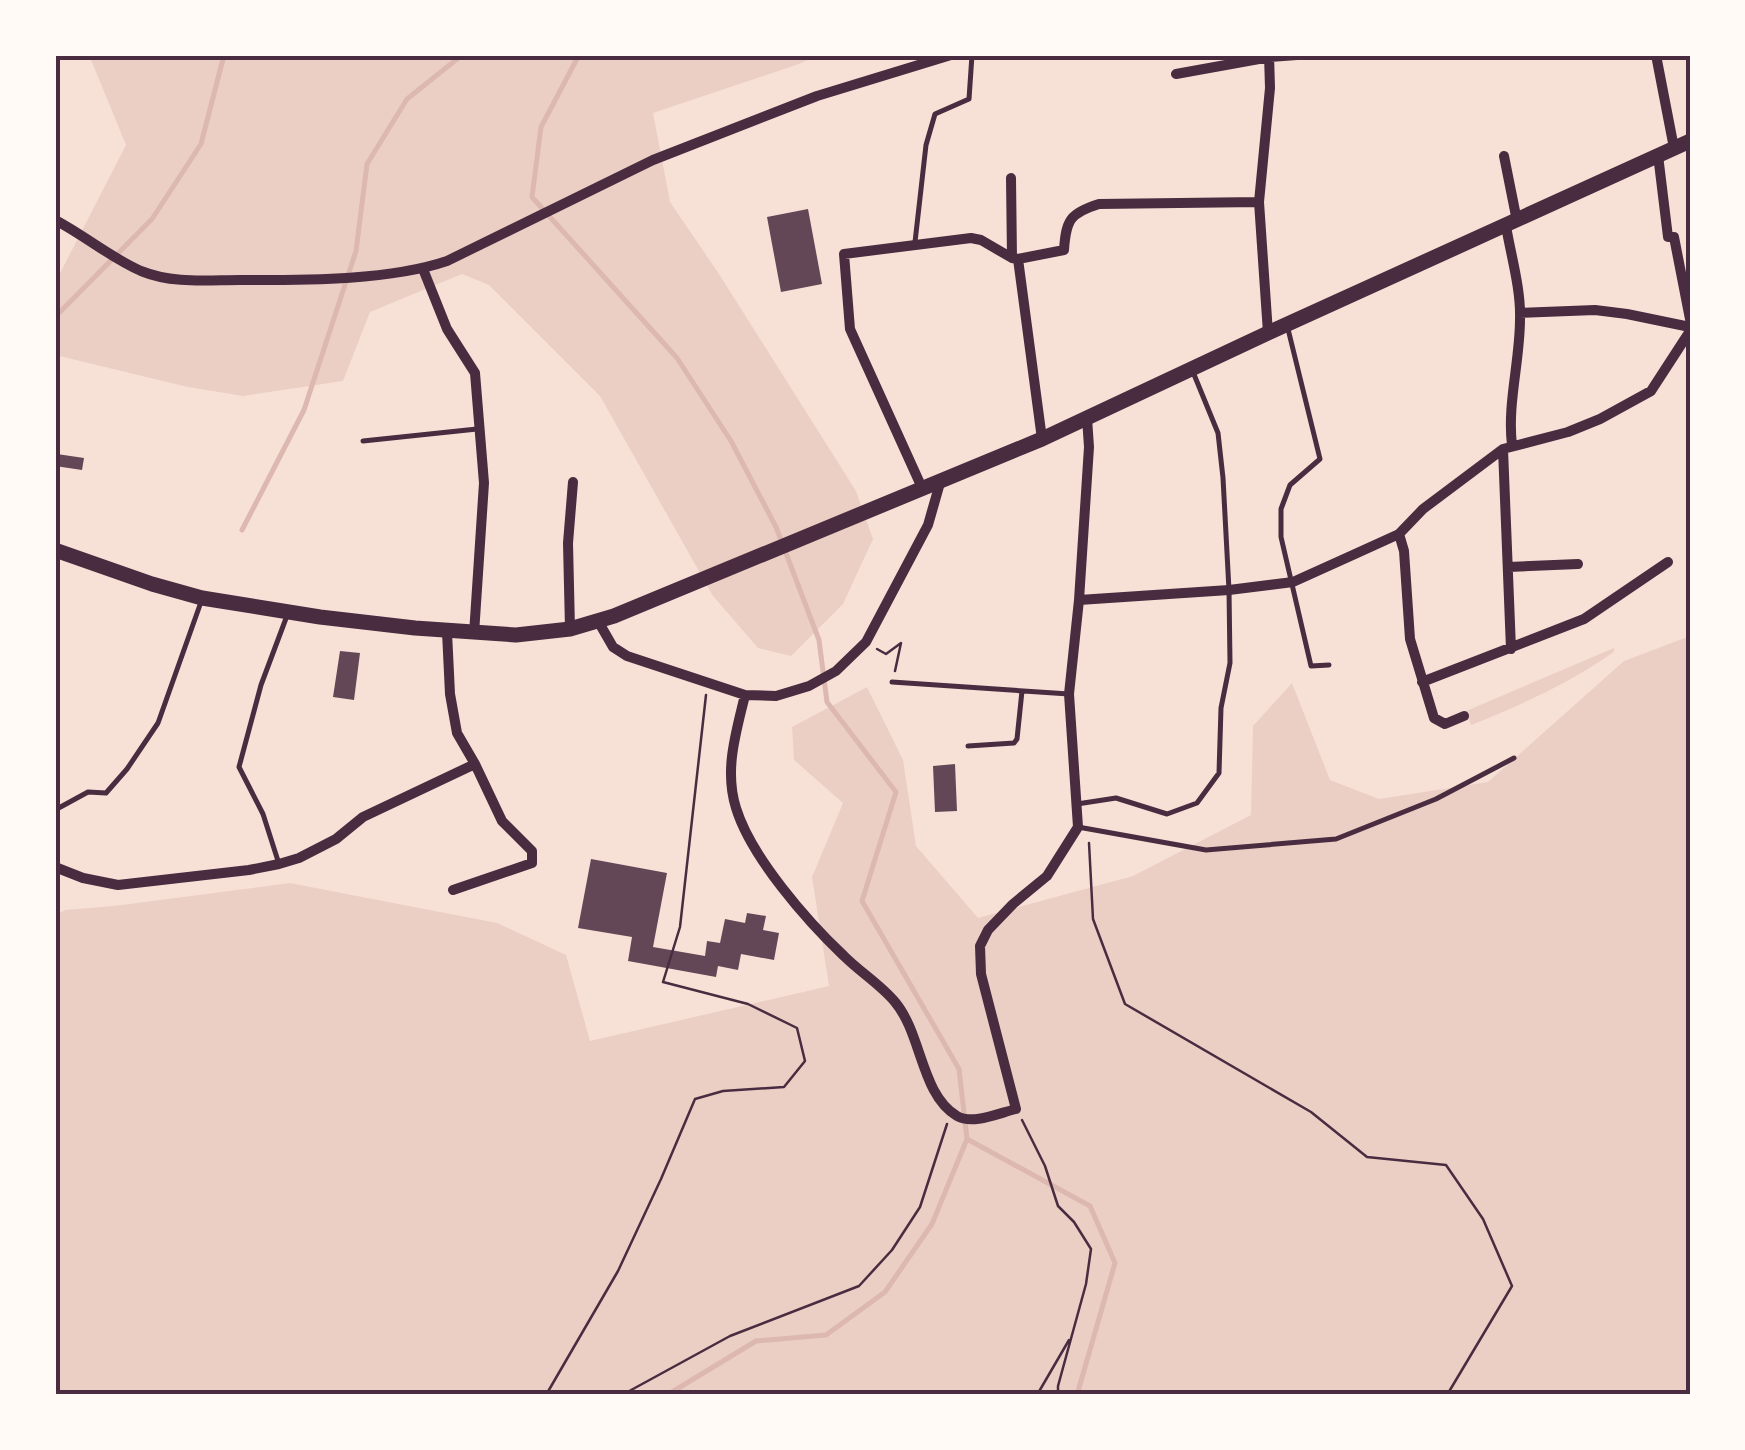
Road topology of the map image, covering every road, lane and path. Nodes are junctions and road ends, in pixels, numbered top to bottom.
1 (951, 55) edge
2 (972, 55) edge
3 (1297, 55) edge
4 (1656, 55) edge
5 (1269, 56) edge
6 (1176, 74) dead end
7 (1690, 141) edge
8 (1666, 152) junction
9 (1504, 156) dead end
10 (1012, 178) dead end
11 (1260, 202) junction
12 (55, 220) edge
13 (1511, 223) junction
14 (915, 244) junction
15 (1015, 259) junction
16 (423, 269) junction
17 (1520, 313) junction
18 (1690, 319) edge
19 (1287, 326) junction
20 (1690, 329) edge
21 (1268, 333) junction
22 (1192, 370) junction
23 (1087, 418) junction
24 (480, 428) junction
25 (1042, 440) junction
26 (363, 441) dead end
27 (1508, 447) junction
28 (573, 482) dead end
29 (940, 483) junction
30 (923, 490) junction
31 (1398, 534) junction
32 (55, 550) edge
33 (1668, 562) dead end
34 (1578, 564) dead end
35 (1509, 567) junction
36 (1293, 582) junction
37 (1229, 590) junction
38 (202, 598) junction
39 (1079, 600) junction
40 (288, 611) junction
41 (598, 620) junction
42 (570, 629) junction
43 (448, 632) junction
44 (474, 634) junction
45 (866, 642) junction
46 (1511, 649) junction
47 (1329, 665) dead end
48 (892, 682) joint
49 (1422, 682) junction
50 (708, 683) junction
51 (1022, 691) junction
52 (1069, 694) junction
53 (744, 695) junction
54 (1464, 716) dead end
55 (968, 746) dead end
56 (1514, 758) dead end
57 (475, 764) junction
58 (1077, 804) junction
59 (55, 810) edge
60 (1078, 828) junction
61 (279, 864) junction
62 (55, 867) edge
63 (454, 890) dead end
64 (1016, 1108) junction
65 (952, 1112) junction
66 (1072, 1334) junction
67 (546, 1395) edge
68 (622, 1395) edge
69 (1037, 1395) edge
70 (1058, 1395) edge
71 (1448, 1395) edge

1 - 16 street
2 - 14 lane
3 - 5 street
4 - 8 street
5 - 6 street
5 - 11 street
7 - 8 main road
8 - 13 main road
8 - 18 street
9 - 13 street
10 - 15 street
11 - 15 street
11 - 21 street
12 - 16 street
13 - 17 street
13 - 19 main road
14 - 15 street
14 - 30 street
15 - 25 street
16 - 24 street
17 - 20 street
17 - 27 street
19 - 21 main road
19 - 36 lane
20 - 27 street
21 - 22 main road
22 - 23 main road
22 - 37 lane
23 - 25 main road
23 - 39 street
24 - 26 lane
24 - 44 street
25 - 29 main road
27 - 31 street
27 - 35 street
28 - 42 street
29 - 30 main road
29 - 45 street
30 - 41 main road
31 - 36 street
31 - 49 street
32 - 38 main road
33 - 46 street
34 - 35 street
35 - 46 street
36 - 37 street
36 - 47 lane
37 - 39 street
37 - 58 lane
38 - 40 main road
38 - 59 lane
39 - 52 street
40 - 43 main road
40 - 61 lane
41 - 42 main road
41 - 50 street
42 - 44 main road
43 - 44 main road
43 - 57 street
45 - 48 path
45 - 53 street
46 - 49 street
48 - 51 lane
49 - 54 street
50 - 53 street
50 - 67 path
51 - 52 lane
51 - 55 lane
52 - 58 street
53 - 65 street
56 - 60 lane
57 - 61 street
57 - 63 street
58 - 60 street
60 - 64 street
60 - 71 path
61 - 62 street
64 - 65 street
64 - 66 path
65 - 68 path
66 - 69 path
66 - 70 path

